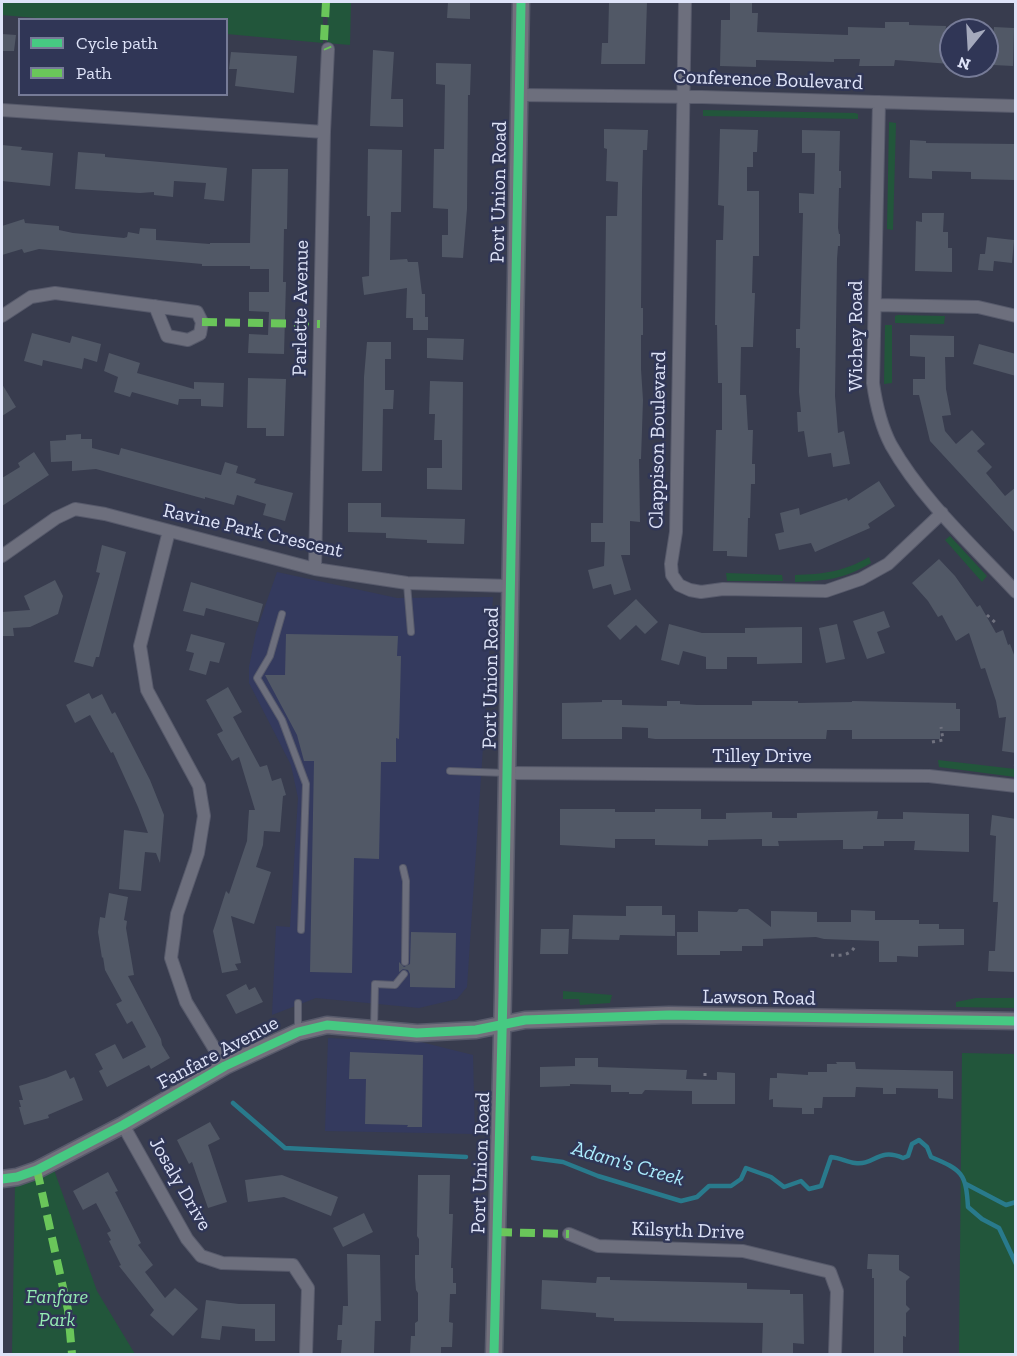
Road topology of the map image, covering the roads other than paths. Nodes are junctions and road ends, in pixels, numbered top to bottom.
1 (521, 2) edge
2 (685, 2) edge
3 (328, 49) dead end
4 (519, 94) junction
5 (683, 97) junction
6 (879, 102) junction
7 (1016, 105) edge
8 (2, 110) edge
9 (324, 132) junction
10 (875, 304) junction
11 (155, 306) dead end
12 (2, 316) edge
13 (1016, 316) edge
14 (942, 513) junction
15 (169, 531) junction
16 (2, 556) edge
17 (315, 569) junction
18 (407, 583) junction
19 (510, 586) junction
20 (1016, 592) edge
21 (282, 614) dead end
22 (411, 632) dead end
23 (450, 771) dead end
24 (507, 773) junction
25 (1016, 786) edge
26 (403, 868) dead end
27 (301, 930) dead end
28 (405, 962) dead end
29 (405, 974) dead end
30 (298, 1003) dead end
31 (1016, 1021) edge
32 (502, 1026) junction
33 (375, 1029) junction
34 (298, 1032) junction
35 (225, 1066) junction
36 (123, 1125) junction
37 (2, 1179) edge
38 (569, 1234) dead end
39 (306, 1354) edge
40 (494, 1354) edge
41 (835, 1354) edge

1 - 4 main road, Port Union Road
2 - 5 street, Clappison Boulevard
3 - 9 street, Parlette Avenue
4 - 5 street, Conference Boulevard
4 - 19 main road, Port Union Road
5 - 6 street, Conference Boulevard
5 - 14 street, Clappison Boulevard
6 - 7 street, Conference Boulevard
6 - 10 street, Wichey Road
8 - 9 street
9 - 17 street, Parlette Avenue
10 - 13 street
10 - 14 street, Wichey Road
11 - 12 street
14 - 20 street, Wichey Road
15 - 16 street, Ravine Park Crescent
15 - 17 street, Ravine Park Crescent
15 - 35 street
17 - 18 street, Ravine Park Crescent
18 - 19 street, Ravine Park Crescent
18 - 22 lane
19 - 24 main road, Port Union Road
21 - 27 lane
23 - 24 lane
24 - 25 street, Tilley Drive
24 - 32 main road, Port Union Road
26 - 28 lane
29 - 33 lane
30 - 34 lane
31 - 32 main road, Lawson Road
32 - 33 main road, Fanfare Avenue
32 - 40 main road, Port Union Road
33 - 34 main road, Fanfare Avenue
34 - 35 main road, Fanfare Avenue
35 - 36 main road, Fanfare Avenue
36 - 37 main road, Fanfare Avenue
36 - 39 street, Josaly Drive
38 - 41 street, Kilsyth Drive

